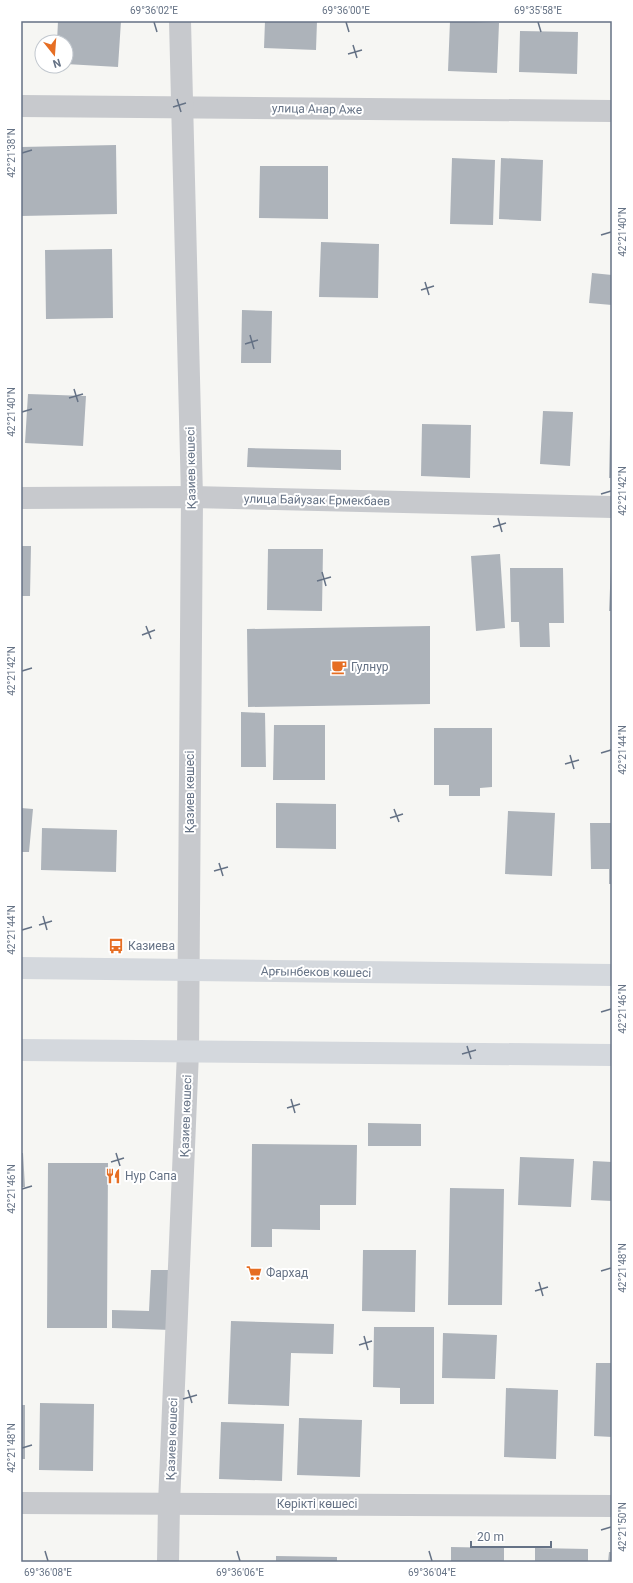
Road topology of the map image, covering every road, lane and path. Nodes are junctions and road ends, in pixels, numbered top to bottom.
1 (180, 21) edge
2 (21, 106) edge
3 (181, 107) junction
4 (612, 111) edge
5 (192, 497) junction
6 (21, 498) edge
7 (612, 507) edge
8 (21, 968) edge
9 (189, 970) junction
10 (612, 975) edge
11 (21, 1050) edge
12 (188, 1052) junction
13 (612, 1055) edge
14 (21, 1503) edge
15 (169, 1504) junction
16 (612, 1506) edge
17 (168, 1562) edge

1 - 3 street, Қазиев көшесі
2 - 3 street, улица Анар Аже
3 - 4 street, улица Анар Аже
3 - 5 street, Қазиев көшесі
5 - 6 street, улица Байузак Ермекбаев
5 - 7 street, улица Байузак Ермекбаев
5 - 9 street, Қазиев көшесі
8 - 9 main road, Арғынбеков көшесі
9 - 10 main road, Арғынбеков көшесі
9 - 12 street, Қазиев көшесі
11 - 12 main road
12 - 13 main road
12 - 15 street, Қазиев көшесі
14 - 15 street, Көрікті көшесі
15 - 16 street, Көрікті көшесі
15 - 17 street, Қазиев көшесі

